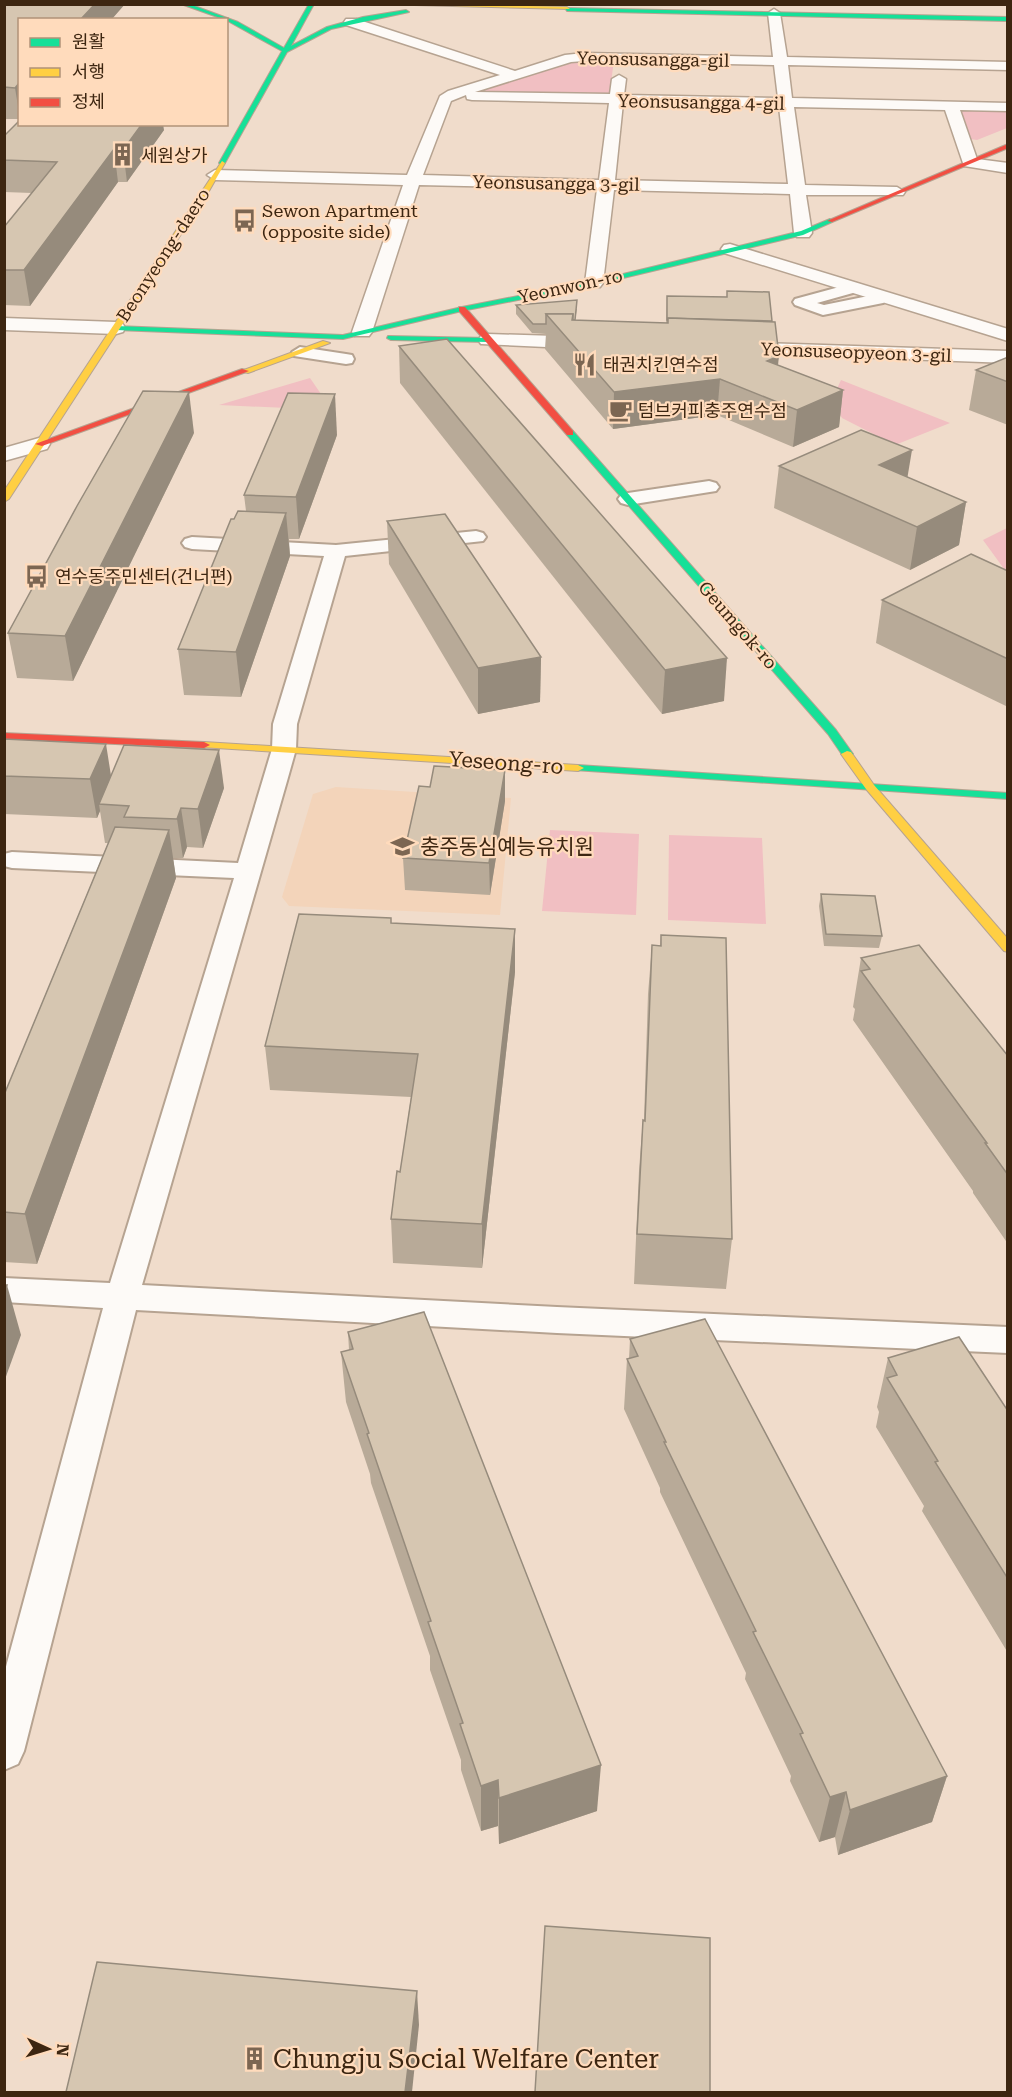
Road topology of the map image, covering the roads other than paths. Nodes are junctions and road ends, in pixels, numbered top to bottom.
1 (183, 4) edge
2 (312, 4) edge
3 (378, 4) edge
4 (722, 4) edge
5 (453, 6) junction
6 (1008, 10) edge
7 (774, 14) junction
8 (1008, 19) edge
9 (351, 22) junction
10 (286, 51) junction
11 (621, 58) junction
12 (779, 61) junction
13 (1008, 66) edge
14 (514, 75) junction
15 (450, 95) junction
16 (618, 100) junction
17 (785, 103) junction
18 (951, 106) junction
19 (1008, 107) edge
20 (1008, 146) edge
21 (970, 163) junction
22 (1008, 168) edge
23 (214, 175) junction
24 (412, 180) junction
25 (606, 184) junction
26 (798, 189) junction
27 (897, 192) junction
28 (803, 233) junction
29 (729, 249) junction
30 (594, 283) junction
31 (854, 288) junction
32 (883, 298) junction
33 (462, 309) junction
34 (4, 324) edge
35 (116, 328) junction
36 (362, 333) junction
37 (1008, 335) edge
38 (343, 337) junction
39 (488, 340) junction
40 (606, 344) edge
41 (712, 347) edge
42 (300, 352) junction
43 (1008, 357) edge
44 (346, 359) dead end
45 (39, 444) junction
46 (4, 455) edge
47 (709, 486) dead end
48 (4, 499) edge
49 (628, 499) junction
50 (476, 537) dead end
51 (192, 543) dead end
52 (336, 551) junction
53 (4, 736) edge
54 (284, 749) junction
55 (870, 787) junction
56 (1008, 796) edge
57 (12, 860) dead end
58 (248, 871) junction
59 (1008, 948) edge
60 (4, 1290) edge
61 (123, 1295) junction
62 (1008, 1340) edge
63 (4, 1751) edge

1 - 10 street
2 - 10 street, Beonyeong-daero
3 - 5 street
4 - 6 street
5 - 7 street
5 - 9 street
7 - 8 street
7 - 12 street
9 - 10 street
9 - 14 street
10 - 23 street, Beonyeong-daero
11 - 12 street, Yeonsusangga-gil
11 - 14 street, Yeonsusangga-gil
11 - 16 street
12 - 13 street, Yeonsusangga-gil
12 - 17 street
14 - 15 street, Yeonsusangga-gil
15 - 16 street, Yeonsusangga 4-gil
15 - 24 street
16 - 17 street, Yeonsusangga 4-gil
16 - 25 street
17 - 18 street, Yeonsusangga 4-gil
17 - 26 street
18 - 19 street, Yeonsusangga 4-gil
18 - 21 street
20 - 21 street, Yeonwon-ro
21 - 22 street
21 - 27 street, Yeonwon-ro
23 - 24 street, Yeonsusangga 3-gil
23 - 35 street, Beonyeong-daero
24 - 25 street, Yeonsusangga 3-gil
24 - 36 street
25 - 26 street, Yeonsusangga 3-gil
25 - 30 street
26 - 27 street, Yeonsusangga 3-gil
26 - 28 street
27 - 28 street, Yeonwon-ro
28 - 29 street, Yeonwon-ro
29 - 30 street, Yeonwon-ro
29 - 31 street
30 - 33 street, Yeonwon-ro
31 - 32 street
31 - 32 lane
32 - 37 street
33 - 36 street, Yeonwon-ro
33 - 39 street, Geumgok-ro
34 - 35 street
35 - 38 street, Yeonwon-ro
35 - 45 street, Beonyeong-daero
36 - 38 street, Yeonwon-ro
38 - 39 street
38 - 42 street
39 - 40 street
39 - 49 street, Geumgok-ro
41 - 43 street, Yeonsuseopyeon 3-gil
42 - 44 lane
42 - 45 street
45 - 46 street
45 - 48 street, Beonyeong-daero
47 - 49 lane
49 - 55 street, Geumgok-ro
50 - 52 lane
51 - 52 lane
52 - 54 lane
53 - 54 street, Yeseong-ro
54 - 55 street, Yeseong-ro
54 - 58 lane
55 - 56 street, Yeseong-ro
55 - 59 street, Geumgok-ro
57 - 58 lane
58 - 61 lane
60 - 61 lane
61 - 62 lane
61 - 63 lane

